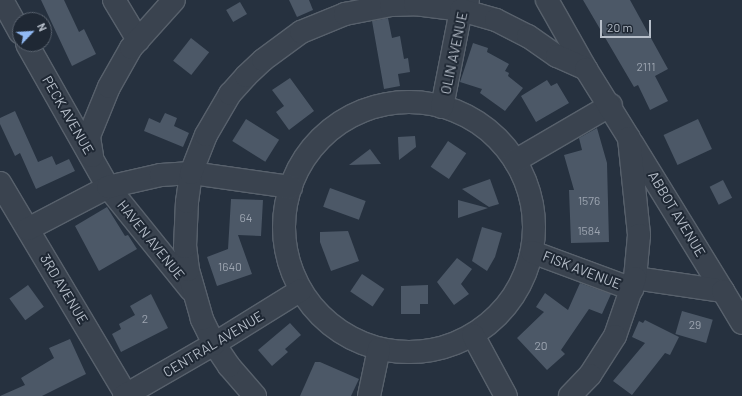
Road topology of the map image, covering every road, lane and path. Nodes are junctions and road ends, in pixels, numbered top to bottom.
1 (2, 0) edge
2 (114, 0) edge
3 (174, 0) edge
4 (547, 0) edge
5 (465, 5) edge
6 (12, 18) edge
7 (138, 40) junction
8 (32, 52) edge
9 (586, 68) junction
10 (611, 106) junction
11 (442, 107) junction
12 (629, 138) junction
13 (93, 160) junction
14 (515, 161) junction
15 (191, 173) junction
16 (0, 183) edge
17 (108, 187) junction
18 (291, 187) junction
19 (28, 229) junction
20 (532, 252) junction
21 (634, 284) junction
22 (301, 290) junction
23 (723, 291) junction
24 (193, 292) junction
25 (742, 323) edge
26 (473, 335) junction
27 (214, 344) junction
28 (379, 349) junction
29 (126, 396) edge
30 (255, 396) edge
31 (369, 396) edge
32 (506, 396) edge
33 (570, 396) edge

1 - 6 street
2 - 7 street
3 - 7 street
4 - 9 street
5 - 9 street
5 - 11 street, OLIN AVENUE
5 - 15 street
7 - 13 street
8 - 13 street, PECK AVENUE
9 - 10 street, ABBOT AVENUE
10 - 12 street, ABBOT AVENUE
10 - 14 street
11 - 14 street
11 - 18 street
12 - 21 street
12 - 23 street, ABBOT AVENUE
13 - 17 street, PECK AVENUE
14 - 20 street
15 - 17 street
15 - 18 street
15 - 24 street
16 - 19 street, 3RD AVENUE
17 - 19 street
17 - 24 street, HAVEN AVENUE
18 - 22 street
19 - 29 street, 3RD AVENUE
20 - 21 street, FISK AVENUE
20 - 26 street
21 - 23 street, FISK AVENUE
21 - 33 street
22 - 27 street, CENTRAL AVENUE
22 - 28 street
23 - 25 street
24 - 27 street
26 - 28 street
26 - 32 street
27 - 29 street, CENTRAL AVENUE
27 - 30 street
28 - 31 street

